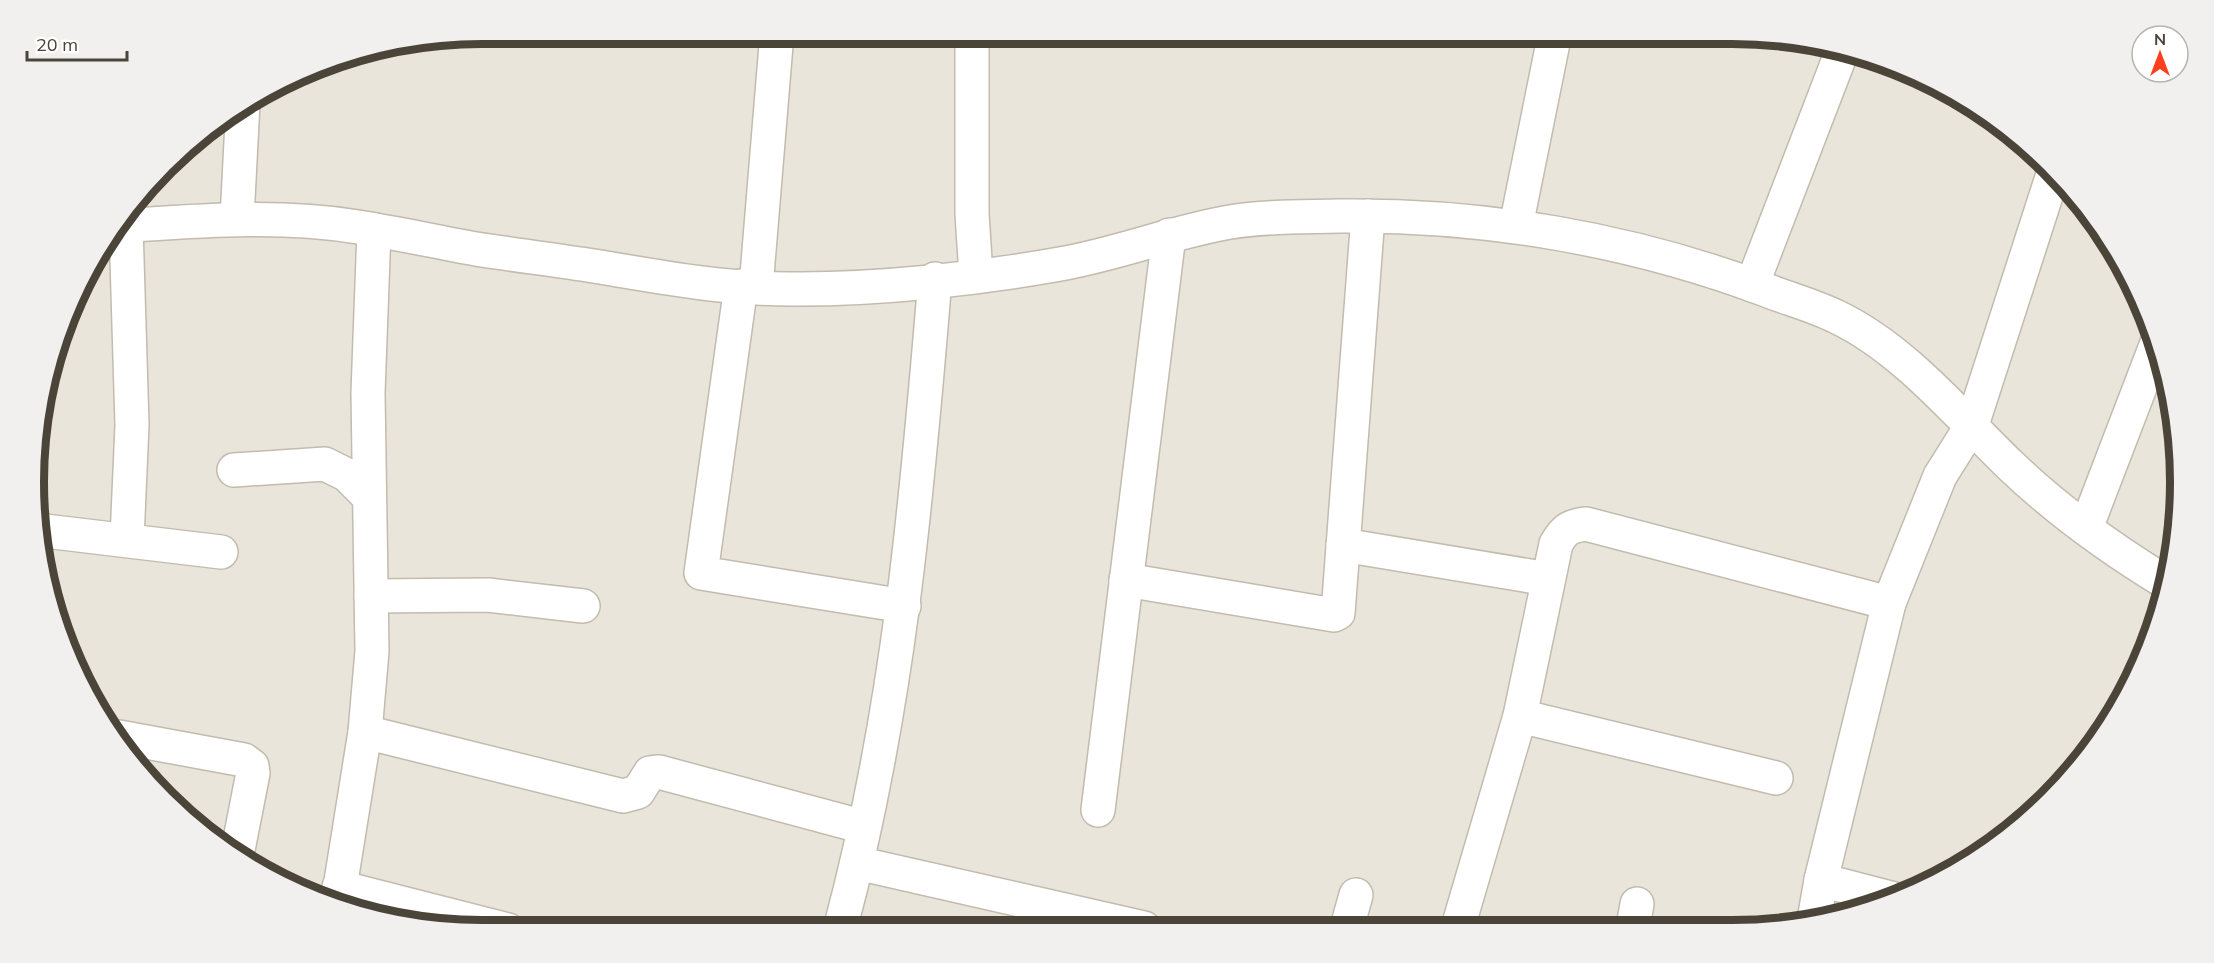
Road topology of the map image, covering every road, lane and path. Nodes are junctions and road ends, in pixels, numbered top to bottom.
1 (776, 44) edge
2 (972, 44) edge
3 (1553, 44) edge
4 (1840, 57) edge
5 (242, 114) edge
6 (2051, 181) edge
7 (1368, 216) junction
8 (237, 219) junction
9 (126, 226) edge
10 (1516, 226) junction
11 (374, 230) junction
12 (122, 231) edge
13 (1169, 235) junction
14 (976, 275) junction
15 (935, 279) junction
16 (1752, 285) junction
17 (748, 287) junction
18 (2152, 357) edge
19 (1972, 425) junction
20 (234, 470) dead end
21 (368, 496) junction
22 (2086, 528) junction
23 (46, 531) edge
24 (127, 539) junction
25 (1343, 545) junction
26 (221, 552) dead end
27 (2160, 578) edge
28 (1548, 579) junction
29 (1126, 580) junction
30 (371, 596) junction
31 (1889, 603) junction
32 (583, 606) dead end
33 (904, 606) junction
34 (1520, 717) junction
35 (365, 732) junction
36 (127, 738) edge
37 (1776, 778) dead end
38 (1098, 810) dead end
39 (864, 827) junction
40 (239, 846) edge
41 (857, 863) junction
42 (1821, 880) junction
43 (1878, 894) edge
44 (338, 895) edge
45 (1356, 895) dead end
46 (352, 900) edge
47 (1815, 911) edge
48 (449, 919) edge
49 (842, 920) edge
50 (1109, 920) edge
51 (1349, 920) edge
52 (1460, 920) edge

1 - 17 street
2 - 14 street
3 - 10 street
4 - 16 street
5 - 8 street
6 - 19 street
7 - 10 street
7 - 13 street
7 - 25 street
8 - 9 street
8 - 11 street
10 - 16 street
11 - 17 street
11 - 21 street
12 - 24 street
13 - 14 street
13 - 29 street
14 - 15 street
15 - 17 street
15 - 33 street
16 - 19 street
17 - 33 street
18 - 22 street
19 - 22 street
19 - 31 street
20 - 21 street
21 - 30 street
22 - 27 street
23 - 24 street
24 - 26 street
25 - 28 street
25 - 29 street
28 - 31 street
28 - 34 street
29 - 38 street
30 - 32 street
30 - 35 street
31 - 42 street
33 - 39 street
34 - 37 street
34 - 52 street
35 - 39 street
35 - 44 street
36 - 40 street
39 - 41 street
41 - 49 street
41 - 50 street
42 - 43 street
42 - 47 street
45 - 51 street
46 - 48 street

